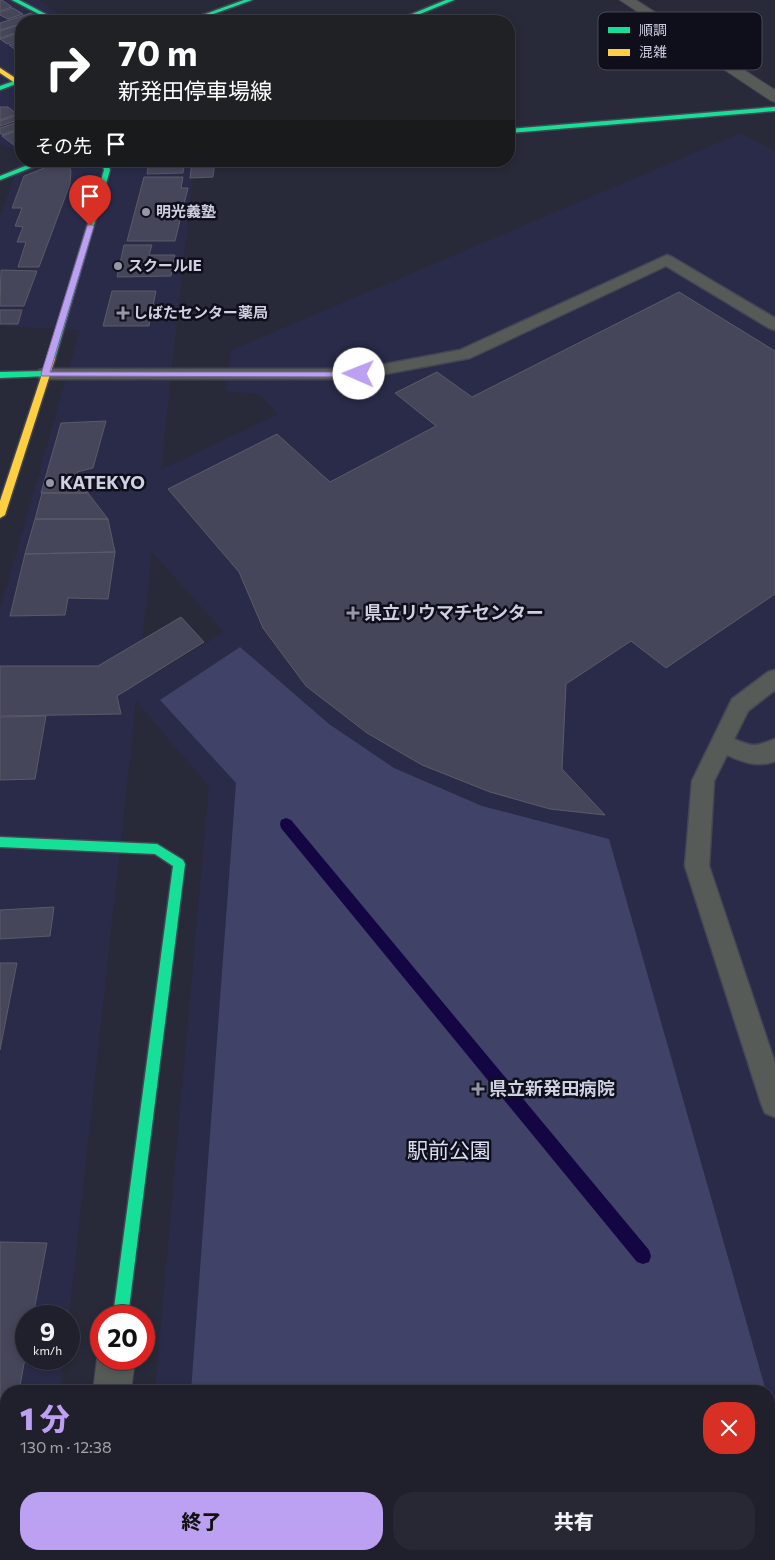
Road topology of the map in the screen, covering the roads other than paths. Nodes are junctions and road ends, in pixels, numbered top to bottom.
1 (15, 0) edge
2 (249, 0) edge
3 (451, 0) edge
4 (628, 0) edge
5 (646, 12) edge
6 (44, 15) edge
7 (206, 15) edge
8 (413, 15) edge
9 (0, 70) edge
10 (734, 70) edge
11 (15, 79) edge
12 (15, 84) edge
13 (0, 88) edge
14 (775, 97) edge
15 (775, 109) edge
16 (515, 131) edge
17 (29, 167) edge
18 (106, 167) edge
19 (0, 178) edge
20 (775, 326) edge
21 (45, 374) junction
22 (0, 375) edge
23 (0, 515) edge
24 (775, 678) edge
25 (721, 743) junction
26 (775, 748) edge
27 (0, 842) edge
28 (775, 1103) edge
29 (122, 1305) edge
30 (115, 1370) edge
31 (113, 1385) edge

1 - 6 main road
2 - 7 main road
3 - 8 main road
4 - 5 street
9 - 11 main road
10 - 14 street
12 - 13 main road
15 - 16 main road
17 - 19 main road
18 - 21 main road
20 - 21 lane
21 - 22 main road
21 - 23 main road
24 - 25 lane
25 - 26 lane
25 - 28 lane
27 - 29 main road
30 - 31 street

